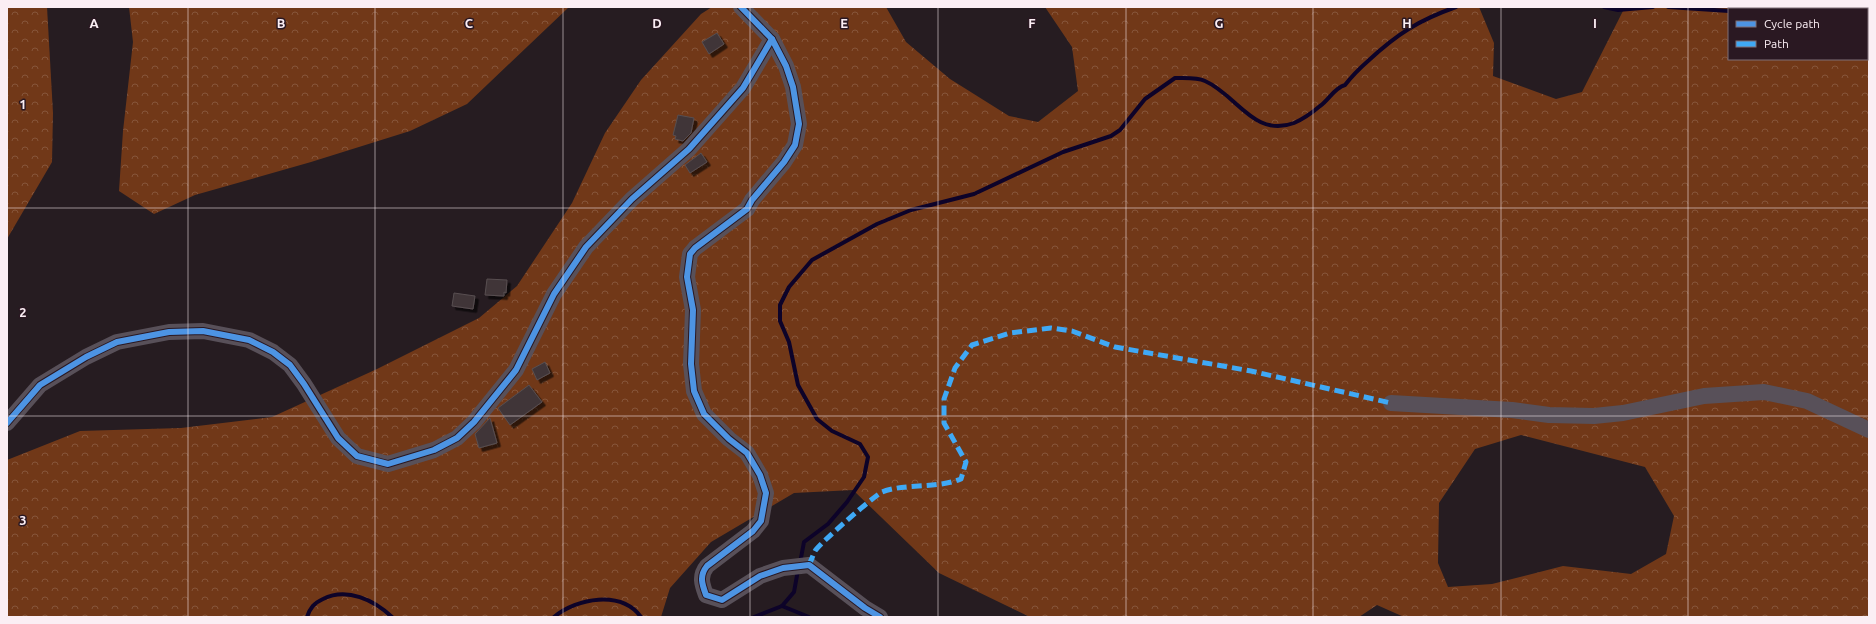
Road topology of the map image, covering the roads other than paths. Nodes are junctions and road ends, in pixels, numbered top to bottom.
1 (741, 7) edge
2 (772, 39) junction
3 (1392, 404) dead end
4 (7, 423) edge
5 (1869, 430) edge
6 (880, 617) edge

1 - 2 street
2 - 4 street
2 - 6 street
3 - 5 street

